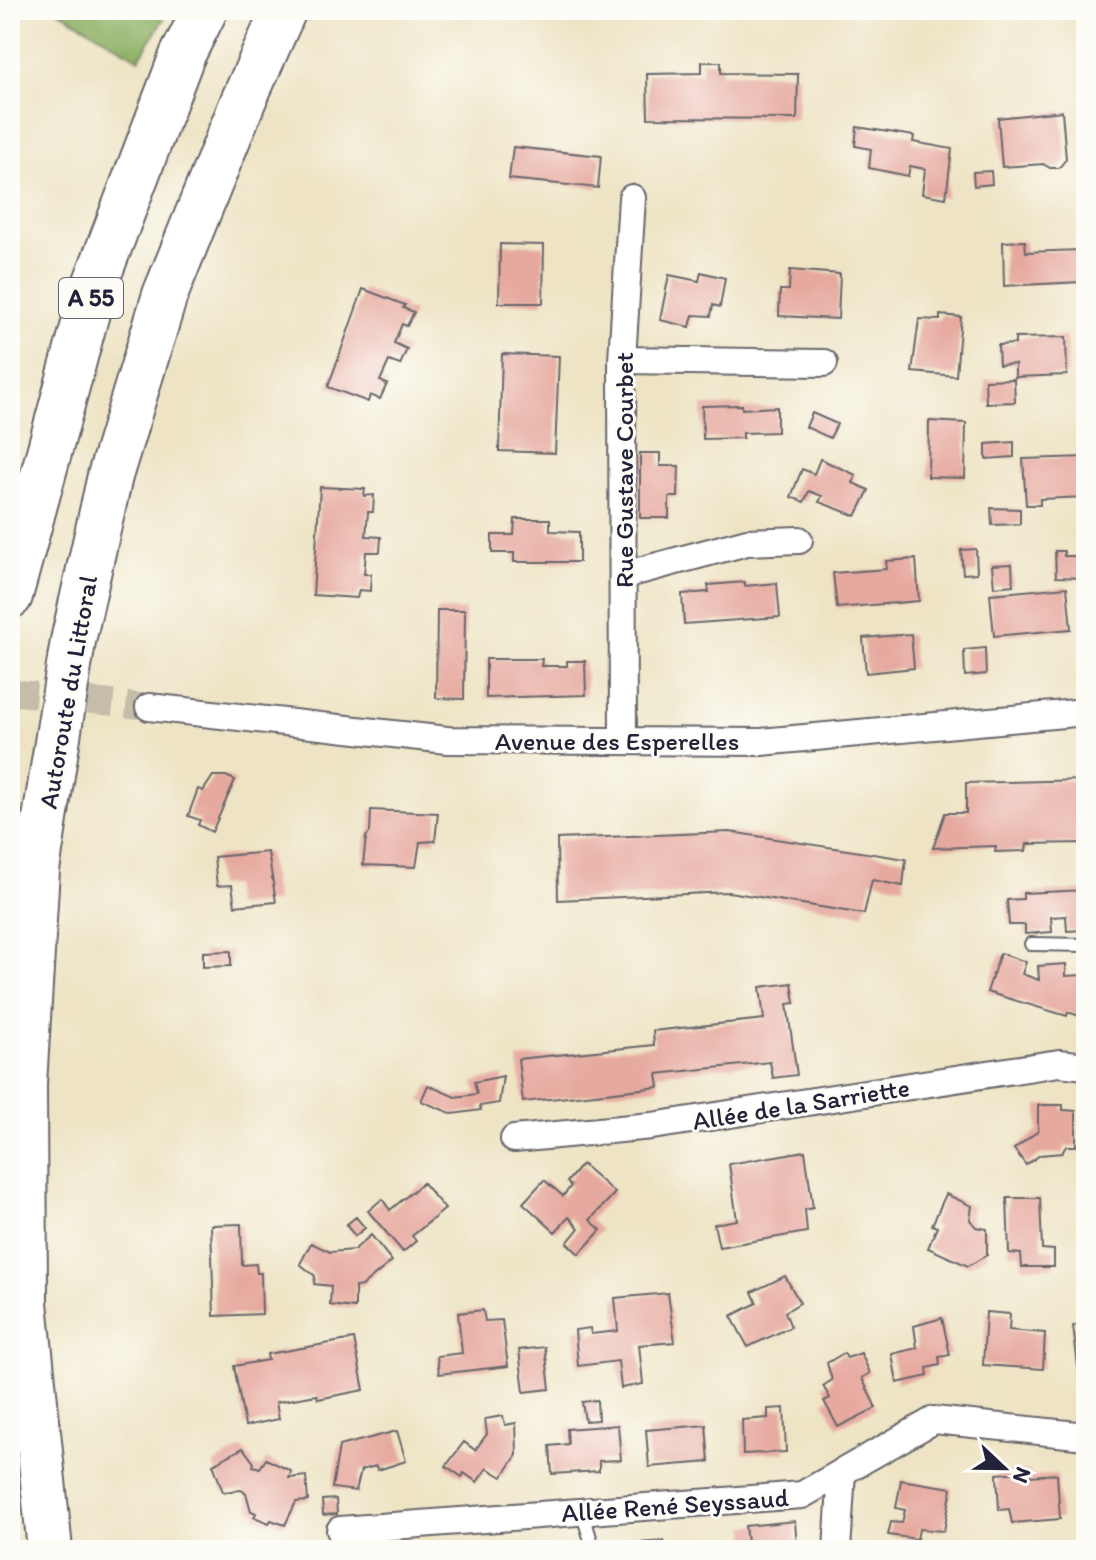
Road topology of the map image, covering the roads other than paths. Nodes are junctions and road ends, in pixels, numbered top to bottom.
1 (205, 10) edge
2 (284, 10) edge
3 (632, 198) dead end
4 (622, 360) junction
5 (824, 363) dead end
6 (799, 540) dead end
7 (624, 575) junction
8 (10, 596) edge
9 (149, 707) tunnel mouth
10 (1086, 712) edge
11 (623, 741) junction
12 (1031, 944) dead end
13 (1086, 945) edge
14 (1086, 1066) edge
15 (514, 1139) dead end
16 (1086, 1436) edge
17 (842, 1472) junction
18 (582, 1512) junction
19 (340, 1530) dead end
20 (50, 1550) edge
21 (594, 1550) edge
22 (837, 1550) edge

1 - 8 highway, A 55
2 - 20 highway, Autoroute du Littoral / A 55
3 - 4 street, Rue Gustave Courbet
4 - 5 street
4 - 7 street, Rue Gustave Courbet
6 - 7 street
7 - 11 street, Rue Gustave Courbet
9 - 11 street, Avenue des Esperelles
10 - 11 street, Avenue des Esperelles
12 - 13 lane
14 - 15 street, Allée de la Sarriette
16 - 17 street, Allée René Seyssaud
17 - 18 street, Allée René Seyssaud
17 - 22 street
18 - 19 street, Allée René Seyssaud
18 - 21 lane

